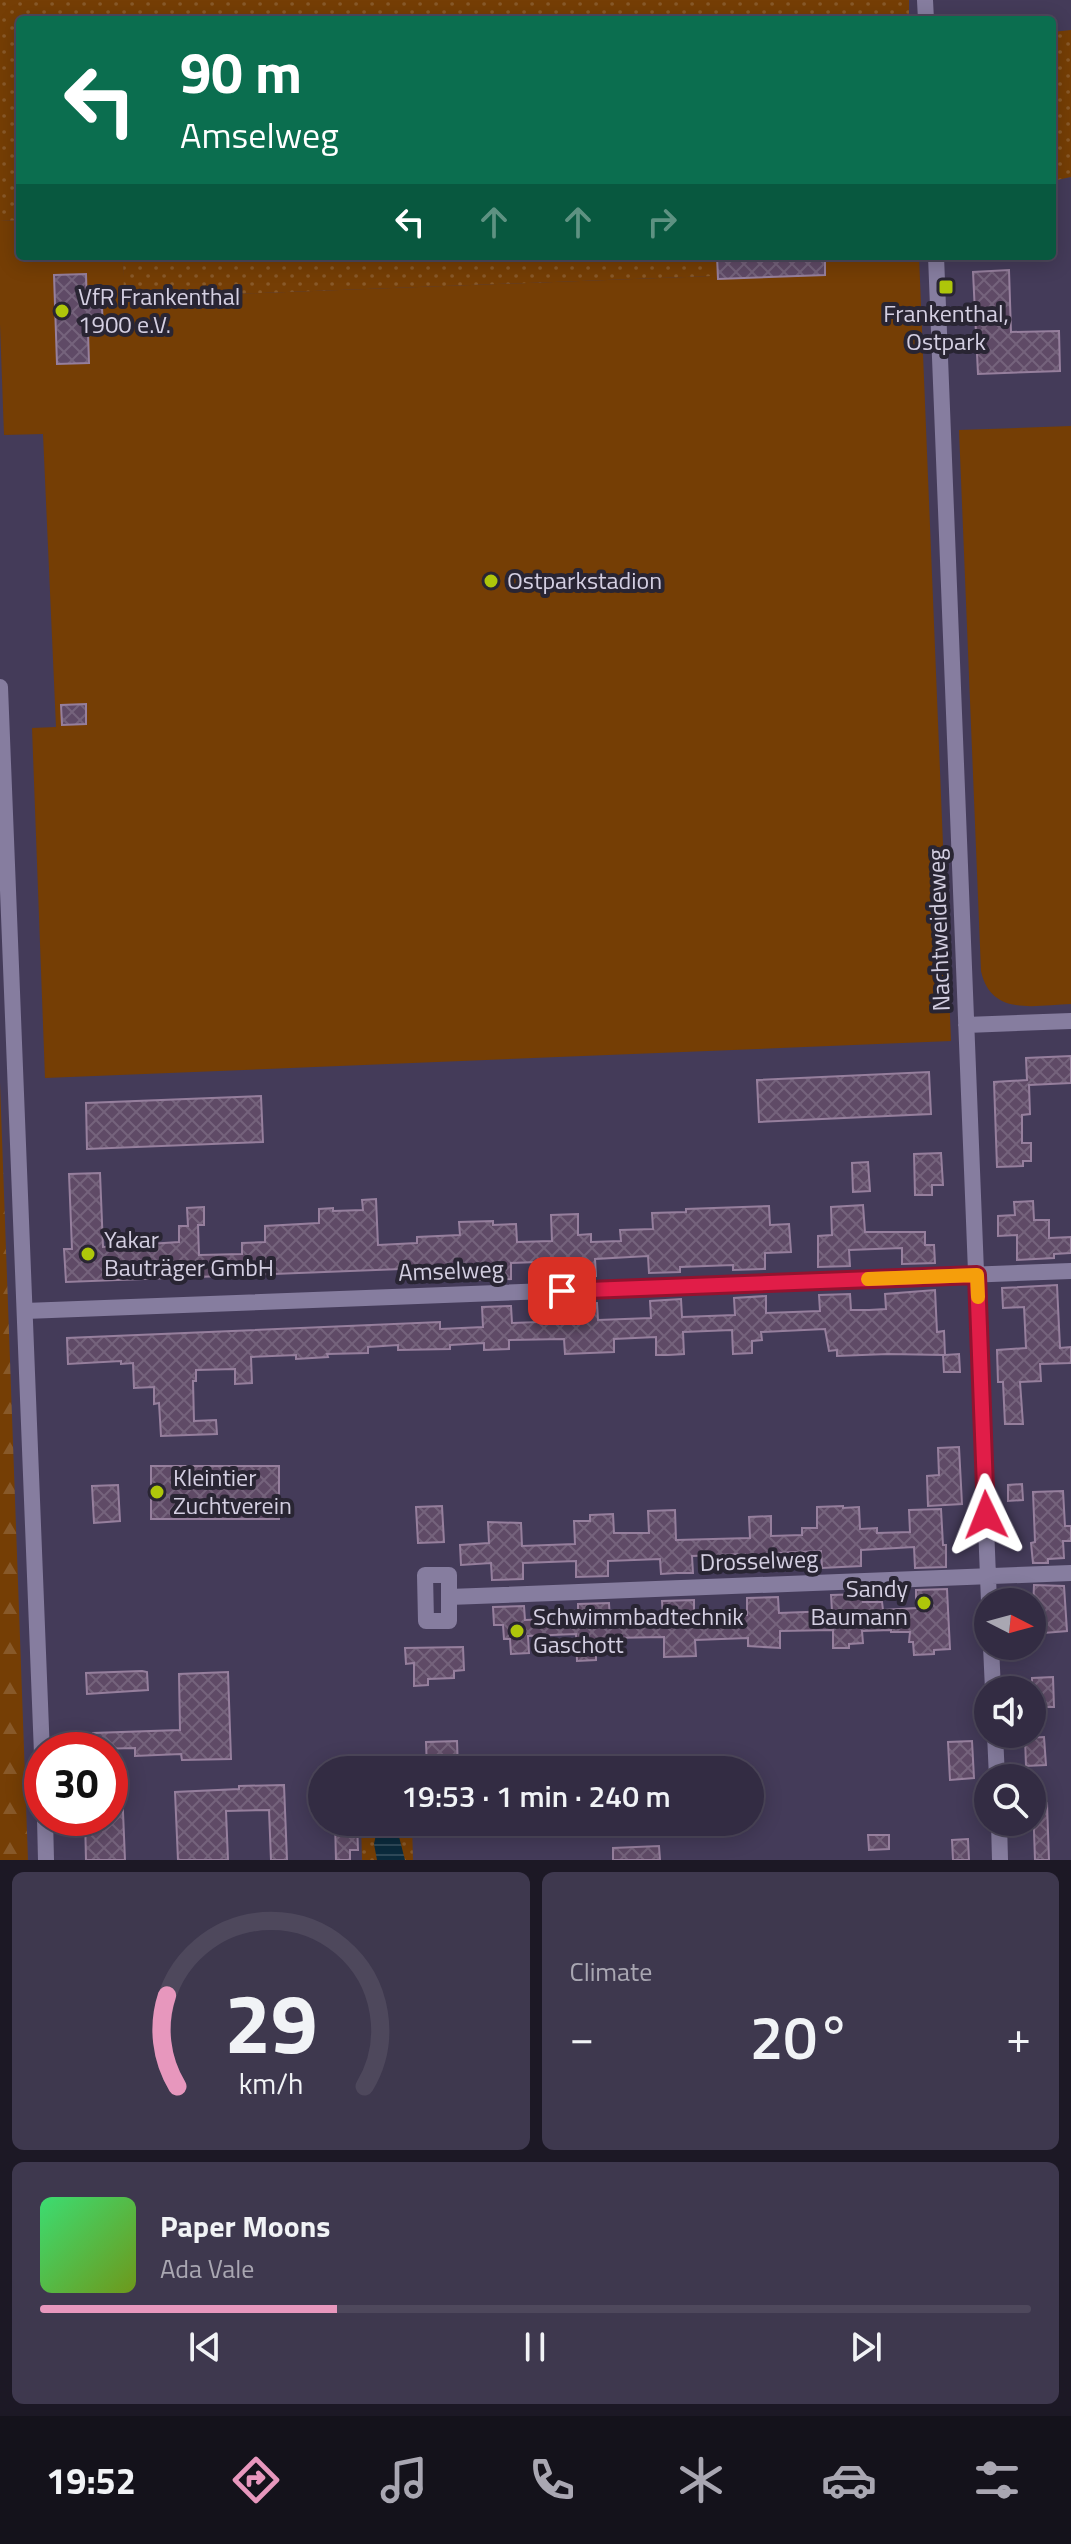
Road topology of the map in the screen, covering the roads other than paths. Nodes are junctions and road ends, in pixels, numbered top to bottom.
1 (936, 260) edge
2 (0, 687) edge
3 (1071, 1021) edge
4 (966, 1025) junction
5 (1071, 1271) edge
6 (977, 1275) junction
7 (25, 1311) junction
8 (1071, 1573) edge
9 (988, 1576) junction
10 (988, 1588) edge
11 (449, 1597) dead end
12 (41, 1732) edge
13 (45, 1836) edge
14 (999, 1836) edge
15 (46, 1860) edge
16 (1000, 1860) edge

1 - 4 street, Nachtweideweg
2 - 7 street
3 - 4 street
4 - 6 street, Nachtweideweg
5 - 6 street, Amselweg
6 - 7 street, Amselweg
6 - 9 street, Nachtweideweg
7 - 12 street
8 - 9 street, Drosselweg
9 - 10 street, Nachtweideweg
9 - 11 street, Drosselweg
13 - 15 street
14 - 16 street

